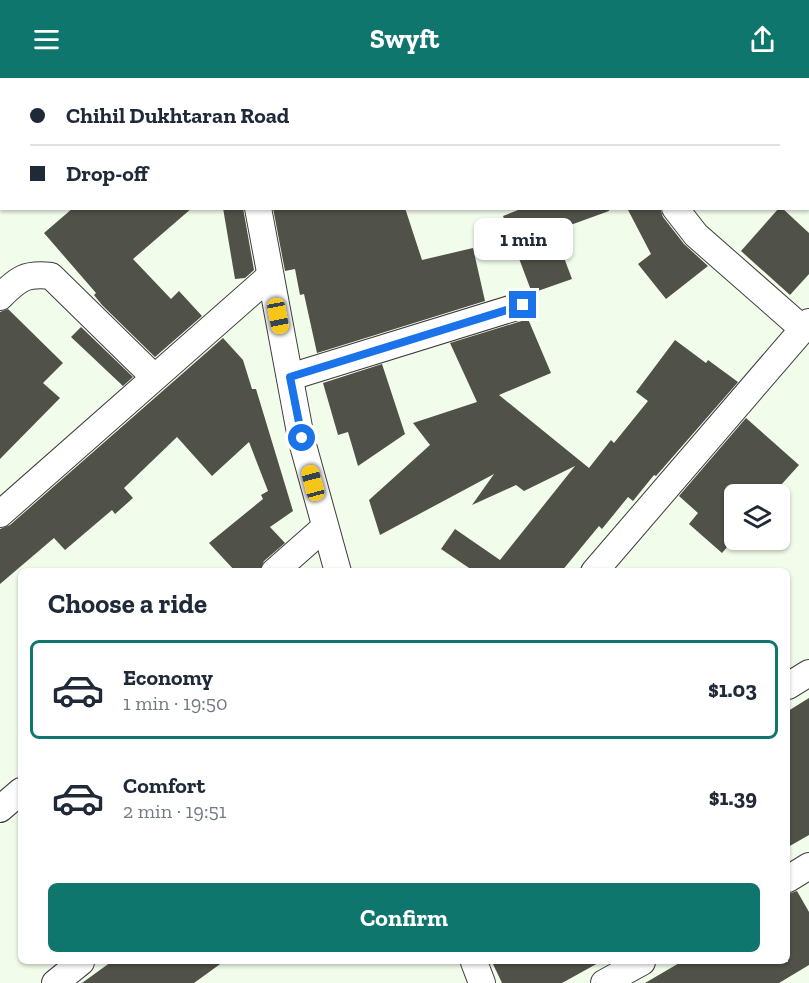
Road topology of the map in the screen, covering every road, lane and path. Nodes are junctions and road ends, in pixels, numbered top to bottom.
1 (258, 210) edge
2 (677, 210) edge
3 (270, 276) junction
4 (0, 297) edge
5 (523, 305) dead end
6 (806, 326) edge
7 (154, 377) junction
8 (290, 377) junction
9 (0, 513) edge
10 (325, 527) junction
11 (279, 568) edge
12 (337, 568) edge
13 (597, 568) edge
14 (809, 673) edge
15 (790, 685) edge
16 (18, 794) edge
17 (0, 809) edge
18 (809, 867) edge
19 (790, 878) edge
20 (79, 964) edge
21 (475, 964) edge
22 (638, 964) edge
23 (55, 983) edge
24 (483, 983) edge
25 (604, 983) edge

1 - 3 street
2 - 6 street
3 - 7 street
3 - 8 street
4 - 7 street
5 - 8 street
6 - 13 street
7 - 9 street
8 - 10 street
10 - 11 street
10 - 12 street
14 - 15 street
16 - 17 street
18 - 19 street
20 - 23 street
21 - 24 street
22 - 25 street

